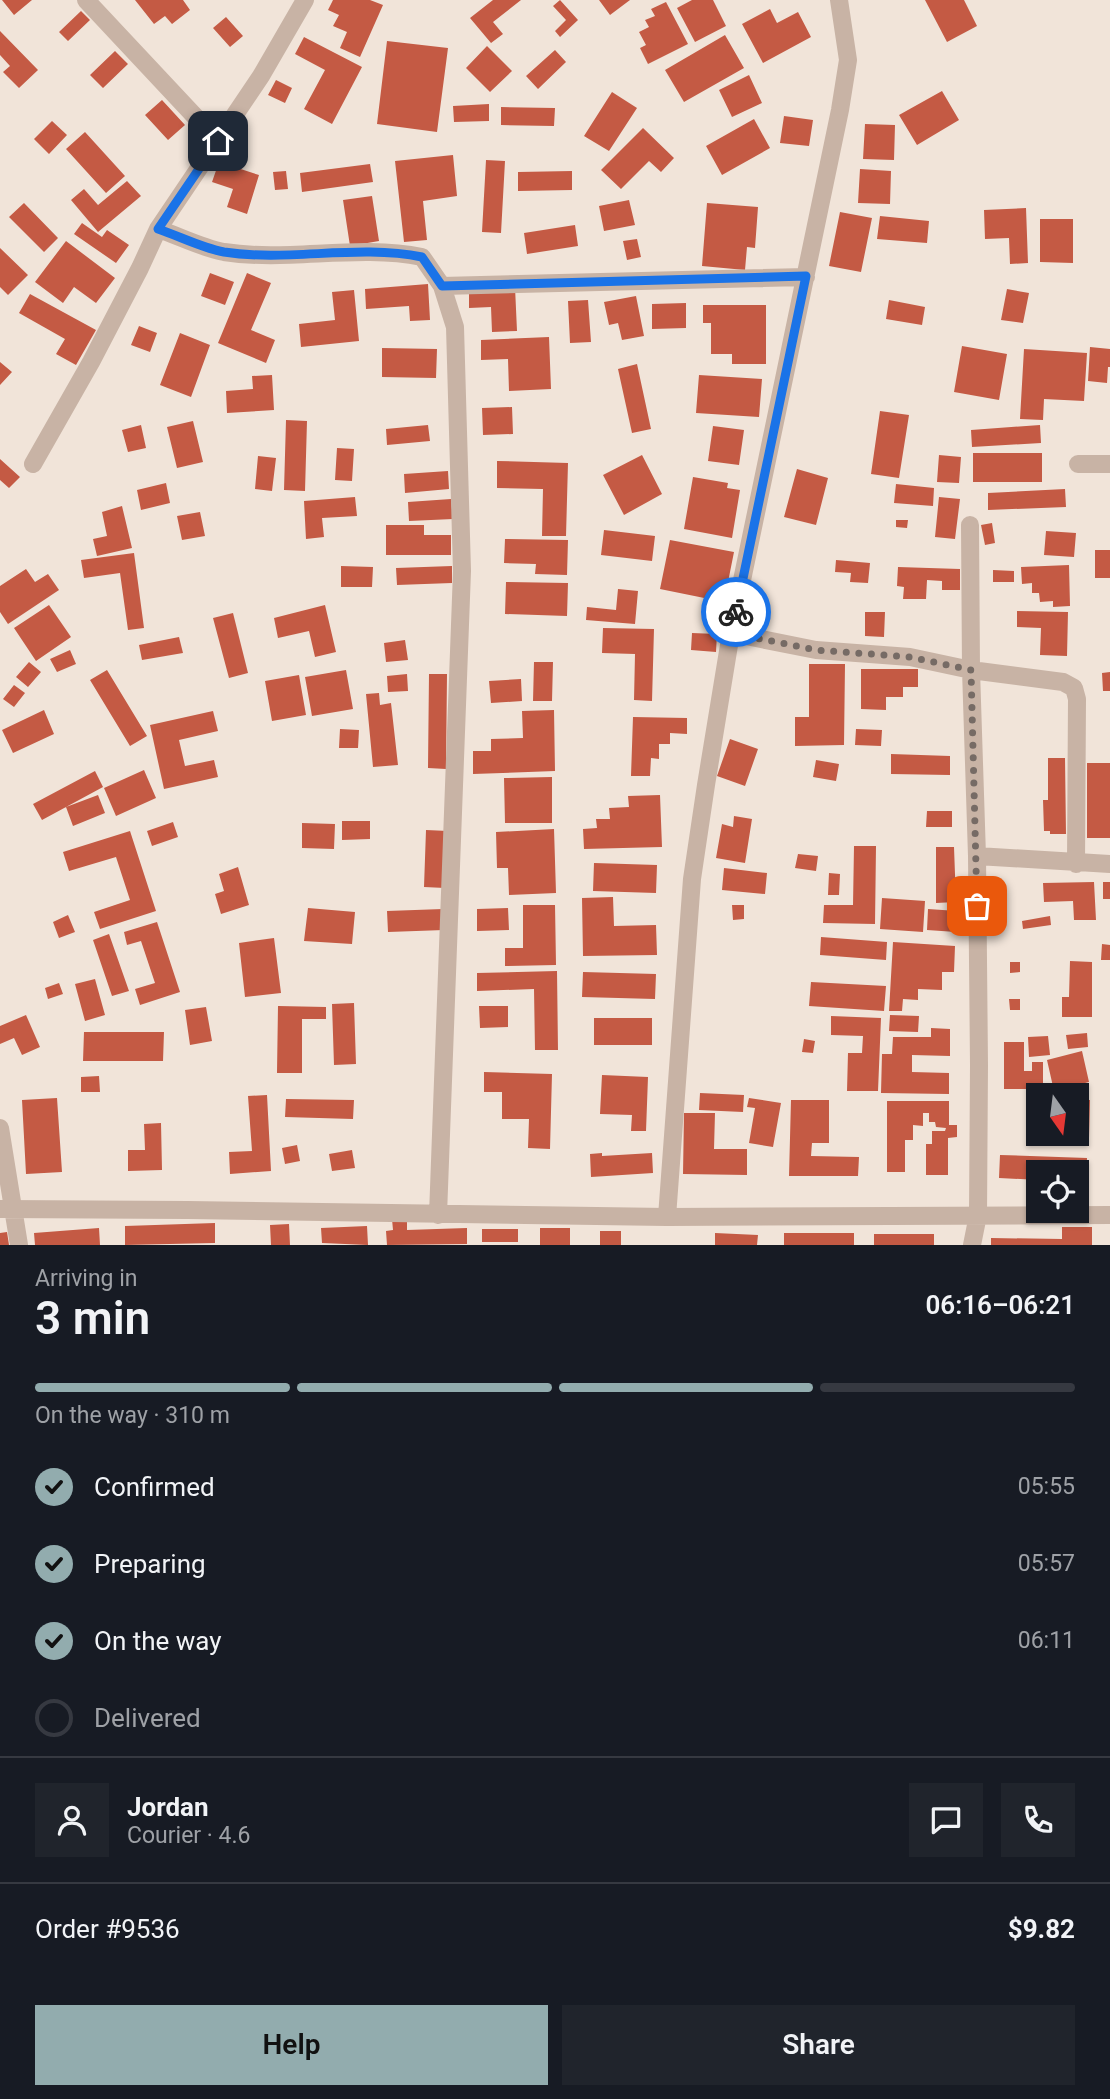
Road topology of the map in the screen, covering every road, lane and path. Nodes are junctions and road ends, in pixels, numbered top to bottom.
1 (86, 0) edge
2 (304, 0) edge
3 (839, 0) edge
4 (218, 141) junction
5 (158, 229) junction
6 (806, 276) junction
7 (442, 286) junction
8 (33, 464) dead end
9 (1077, 464) dead end
10 (1110, 464) edge
11 (970, 525) dead end
12 (731, 633) junction
13 (971, 670) junction
14 (977, 856) junction
15 (1076, 864) junction
16 (1110, 864) edge
17 (0, 1128) edge
18 (7, 1209) edge
19 (438, 1215) junction
20 (978, 1215) junction
21 (1110, 1215) edge
22 (667, 1217) junction
23 (19, 1245) edge
24 (972, 1245) edge

1 - 4 street
2 - 4 street
3 - 6 street
4 - 5 street
5 - 7 street
5 - 8 street
6 - 7 street
6 - 12 street
7 - 19 street
9 - 10 street
11 - 13 street
12 - 13 street
12 - 22 street
13 - 14 street
13 - 15 street
14 - 15 street
14 - 20 street
15 - 16 street
17 - 18 street
18 - 19 street
18 - 23 street
19 - 22 street
20 - 21 street
20 - 22 street
20 - 24 street

